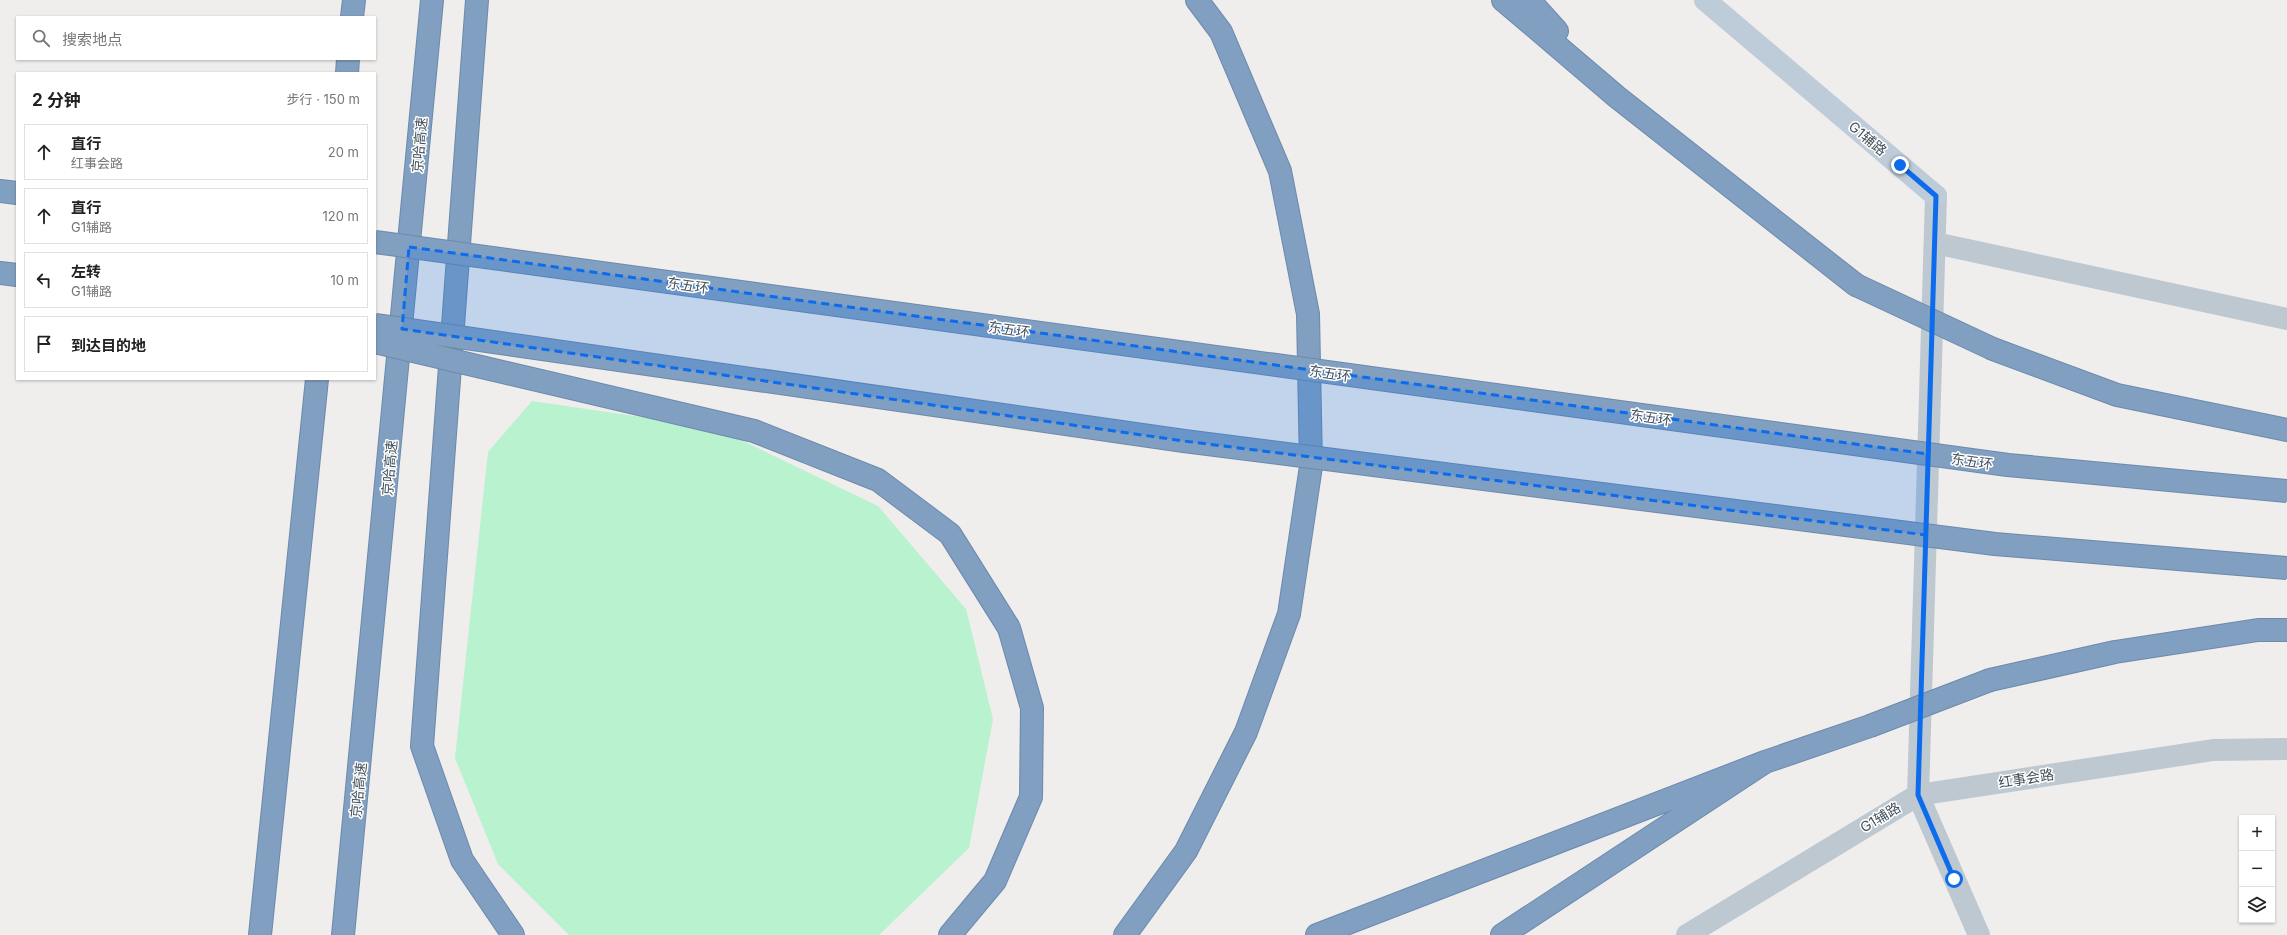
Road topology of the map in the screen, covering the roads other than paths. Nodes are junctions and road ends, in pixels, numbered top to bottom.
1 (354, 0) edge
2 (432, 0) edge
3 (477, 0) edge
4 (1197, 0) edge
5 (1502, 0) edge
6 (1529, 0) edge
7 (1705, 0) edge
8 (352, 16) edge
9 (348, 60) edge
10 (347, 72) edge
11 (1617, 97) junction
12 (0, 191) edge
13 (16, 193) edge
14 (1936, 196) joint
15 (376, 242) edge
16 (1935, 243) junction
17 (0, 273) edge
18 (16, 276) edge
19 (2287, 319) edge
20 (376, 325) edge
21 (376, 342) edge
22 (317, 380) edge
23 (2287, 430) edge
24 (2287, 491) edge
25 (2287, 568) edge
26 (2287, 630) edge
27 (2287, 749) edge
28 (1764, 762) junction
29 (1918, 795) junction
30 (260, 935) edge
31 (343, 935) edge
32 (513, 935) edge
33 (950, 935) edge
34 (1125, 935) edge
35 (1317, 935) edge
36 (1502, 935) edge
37 (1687, 935) edge
38 (1979, 935) edge

1 - 8 highway
2 - 31 highway, 京哈高速
3 - 32 highway
4 - 34 highway
5 - 11 highway
6 - 11 highway
7 - 14 main road, G1辅路
9 - 10 highway
11 - 23 highway, bridge
12 - 13 highway
14 - 16 street, G1辅路
15 - 24 highway, 东五环, bridge
16 - 19 street
16 - 29 street, G1辅路
17 - 18 highway
20 - 25 highway, bridge
21 - 33 highway, bridge
22 - 30 highway
26 - 28 highway, bridge
27 - 29 street, 红事会路
28 - 35 highway
28 - 36 highway
29 - 37 street, G1辅路
29 - 38 street

